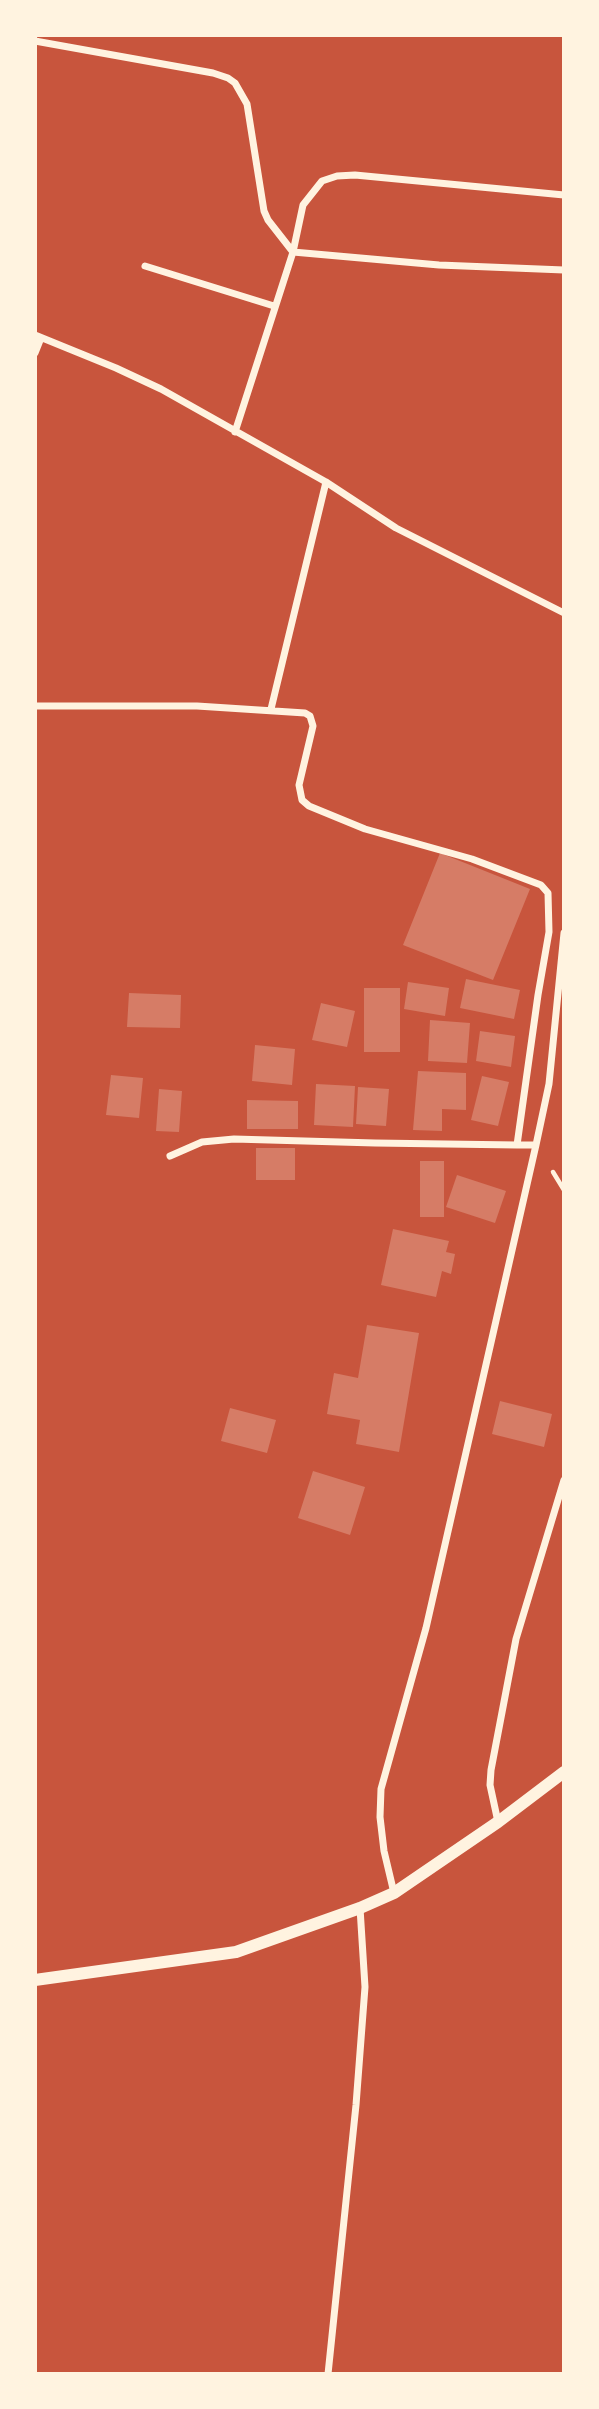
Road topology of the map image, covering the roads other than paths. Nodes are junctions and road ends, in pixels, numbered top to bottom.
1 (35, 41) edge
2 (564, 195) edge
3 (293, 252) junction
4 (145, 267) dead end
5 (564, 270) edge
6 (274, 306) junction
7 (38, 337) edge
8 (35, 353) edge
9 (235, 432) junction
10 (326, 482) junction
11 (564, 613) edge
12 (35, 706) edge
13 (271, 709) junction
14 (564, 933) edge
15 (517, 1145) junction
16 (537, 1145) junction
17 (170, 1156) dead end
18 (564, 1480) edge
19 (564, 1772) edge
20 (498, 1822) junction
21 (394, 1892) junction
22 (360, 1908) junction
23 (35, 1980) edge
24 (328, 2374) edge

1 - 3 street
2 - 3 street
3 - 5 street
3 - 6 street
4 - 6 street
6 - 9 street
7 - 8 street
7 - 9 street
9 - 10 street
10 - 11 street
10 - 13 street
12 - 13 street
13 - 15 street
14 - 16 street
15 - 16 street
15 - 17 street
16 - 21 street
18 - 20 street
19 - 20 street
20 - 21 street
21 - 22 street
22 - 23 street
22 - 24 street

